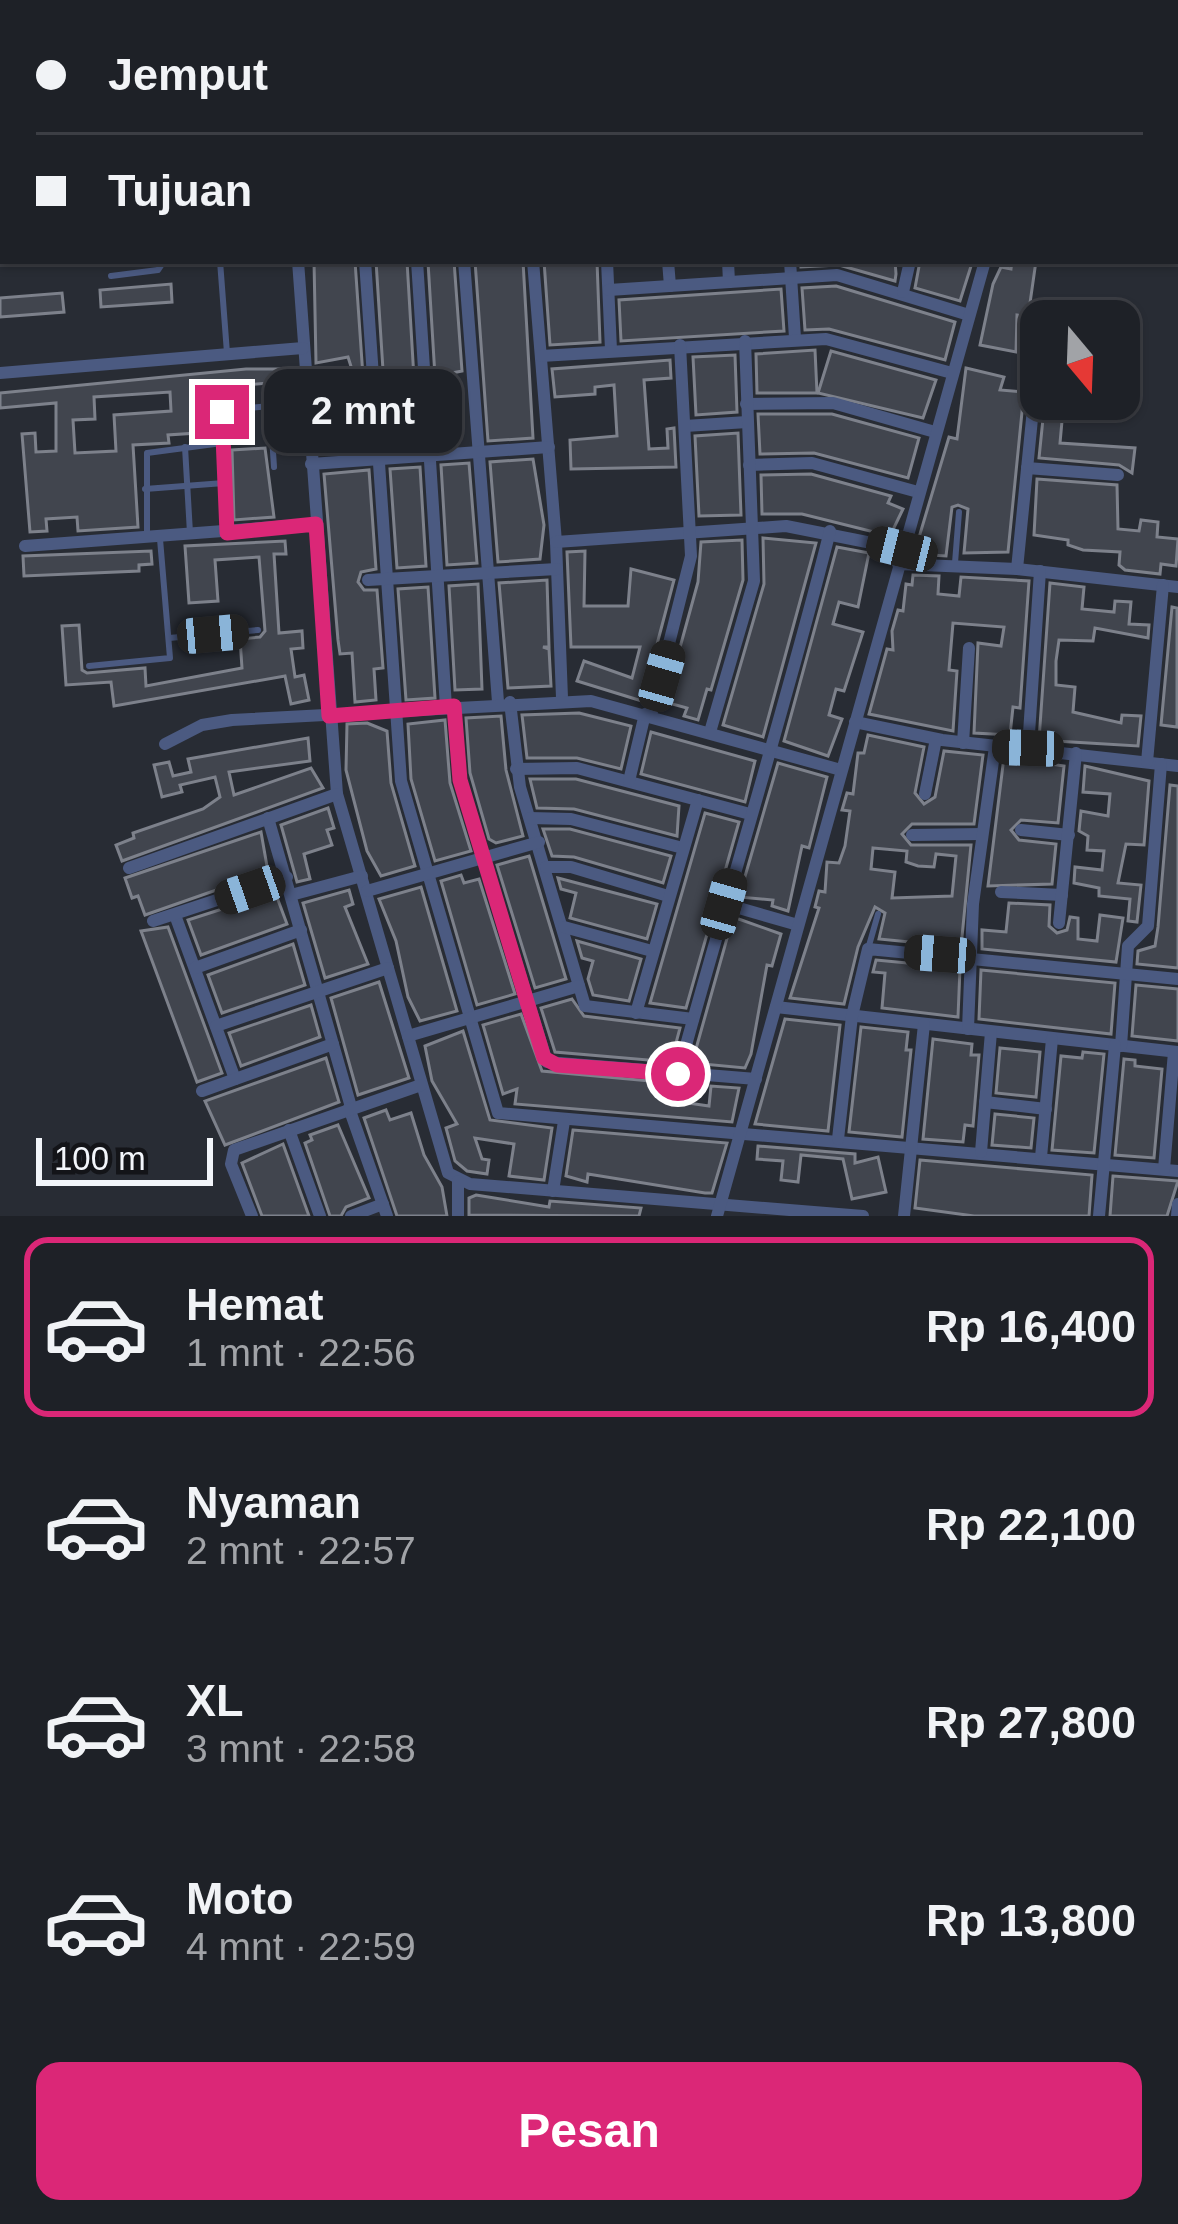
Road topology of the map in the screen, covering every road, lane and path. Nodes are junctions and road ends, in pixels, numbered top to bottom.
1 (162, 264) edge
2 (220, 264) edge
3 (298, 264) edge
4 (365, 264) edge
5 (417, 264) edge
6 (464, 264) edge
7 (533, 264) edge
8 (607, 264) edge
9 (668, 264) edge
10 (728, 264) edge
11 (790, 264) edge
12 (909, 264) edge
13 (984, 264) edge
14 (839, 268) edge
15 (111, 276) dead end
16 (791, 278) junction
17 (729, 282) junction
18 (670, 286) junction
19 (609, 290) junction
20 (903, 292) junction
21 (968, 315) junction
22 (794, 338) junction
23 (745, 341) junction
24 (680, 344) junction
25 (303, 348) junction
26 (611, 350) junction
27 (227, 354) junction
28 (541, 356) junction
29 (0, 373) edge
30 (952, 373) junction
31 (746, 404) junction
32 (1032, 420) edge
33 (747, 422) junction
34 (685, 426) junction
35 (935, 432) junction
36 (222, 443) junction
37 (185, 447) junction
38 (549, 447) junction
39 (479, 452) junction
40 (428, 455) junction
41 (380, 458) junction
42 (311, 464) junction
43 (749, 465) junction
44 (274, 467) dead end
45 (1027, 468) junction
46 (1118, 475) dead end
47 (224, 483) junction
48 (187, 486) junction
49 (146, 489) junction
50 (918, 492) junction
51 (959, 512) dead end
52 (316, 524) junction
53 (754, 527) junction
54 (830, 531) junction
55 (692, 532) junction
56 (227, 533) junction
57 (190, 536) junction
58 (154, 539) junction
59 (556, 542) junction
60 (25, 546) dead end
61 (900, 557) junction
62 (955, 567) junction
63 (1017, 568) junction
64 (557, 569) junction
65 (1040, 571) junction
66 (488, 572) junction
67 (437, 576) junction
68 (368, 580) dead end
69 (388, 580) junction
70 (1171, 586) edge
71 (258, 630) dead end
72 (169, 638) junction
73 (969, 648) dead end
74 (89, 667) dead end
75 (562, 698) junction
76 (505, 702) junction
77 (450, 706) junction
78 (396, 710) junction
79 (648, 715) junction
80 (329, 716) junction
81 (855, 722) junction
82 (710, 732) junction
83 (936, 739) junction
84 (963, 742) junction
85 (165, 744) dead end
86 (995, 746) junction
87 (768, 748) junction
88 (1028, 748) junction
89 (1076, 753) junction
90 (1154, 763) junction
91 (1178, 766) edge
92 (516, 770) junction
93 (842, 770) junction
94 (629, 781) junction
95 (337, 794) junction
96 (925, 794) dead end
97 (698, 800) junction
98 (750, 814) junction
99 (268, 818) junction
100 (530, 818) junction
101 (1021, 830) dead end
102 (982, 834) junction
103 (912, 835) dead end
104 (1069, 835) junction
105 (538, 842) junction
106 (683, 848) junction
107 (484, 857) junction
108 (546, 867) junction
109 (129, 868) dead end
110 (430, 872) junction
111 (362, 876) junction
112 (287, 878) junction
113 (367, 891) junction
114 (1001, 892) dead end
115 (291, 895) junction
116 (1062, 895) junction
117 (668, 896) junction
118 (724, 904) junction
119 (878, 914) dead end
120 (175, 915) junction
121 (152, 921) dead end
122 (1059, 923) dead end
123 (798, 925) junction
124 (564, 927) junction
125 (301, 930) junction
126 (868, 949) junction
127 (652, 951) junction
128 (975, 957) junction
129 (195, 968) junction
130 (388, 968) junction
131 (1126, 974) junction
132 (1178, 979) edge
133 (579, 986) junction
134 (318, 988) junction
135 (525, 1003) junction
136 (776, 1007) junction
137 (636, 1013) junction
138 (851, 1016) junction
139 (472, 1019) junction
140 (693, 1019) junction
141 (924, 1024) junction
142 (216, 1025) junction
143 (968, 1029) junction
144 (992, 1032) junction
145 (408, 1036) junction
146 (1052, 1039) junction
147 (334, 1044) junction
148 (1118, 1046) junction
149 (1176, 1052) edge
150 (678, 1074) junction
151 (235, 1079) junction
152 (756, 1079) junction
153 (421, 1085) junction
154 (202, 1091) dead end
155 (985, 1102) junction
156 (350, 1107) junction
157 (1046, 1109) junction
158 (564, 1121) junction
159 (289, 1130) junction
160 (742, 1134) junction
161 (838, 1139) junction
162 (911, 1145) junction
163 (981, 1152) junction
164 (1041, 1157) junction
165 (1103, 1163) junction
166 (1171, 1170) edge
167 (458, 1181) junction
168 (553, 1191) junction
169 (1178, 1204) edge
170 (719, 1209) edge
171 (385, 1210) edge
172 (252, 1216) edge
173 (320, 1216) edge
174 (351, 1216) edge
175 (458, 1216) edge
176 (863, 1216) edge
177 (904, 1216) edge
178 (1100, 1216) edge
179 (1177, 1216) edge

1 - 15 lane
2 - 27 lane
3 - 25 street
4 - 41 street
5 - 40 street
6 - 39 street
7 - 28 street
8 - 19 street
9 - 18 street
10 - 17 street
11 - 16 street
12 - 20 street
13 - 21 street
14 - 16 street
14 - 20 street
16 - 17 street
16 - 22 street
17 - 18 street
18 - 19 street
19 - 26 street
20 - 21 street
21 - 30 street
22 - 23 street
22 - 30 street
23 - 24 street
23 - 31 street
24 - 26 street
24 - 34 street
25 - 27 street
25 - 42 street
26 - 28 street
27 - 29 street
28 - 38 street
30 - 35 street
31 - 33 street
31 - 35 street
32 - 45 street
33 - 34 street
33 - 43 street
34 - 55 street
35 - 50 street
36 - 37 lane
36 - 44 lane
36 - 47 lane
37 - 48 lane
37 - 49 lane
38 - 39 street
38 - 59 street
39 - 40 street
39 - 66 street
40 - 41 street
40 - 67 street
41 - 42 street
41 - 69 street
42 - 52 street
43 - 50 street
43 - 53 street
45 - 46 street
45 - 63 street
47 - 48 lane
47 - 56 lane
48 - 49 lane
48 - 57 lane
49 - 58 lane
50 - 61 street
51 - 62 lane
52 - 56 street
52 - 80 street
53 - 54 street
53 - 55 street
53 - 82 street
54 - 61 street
54 - 87 street
55 - 59 street
55 - 79 street
56 - 57 street
57 - 58 street
58 - 60 street
58 - 72 lane
59 - 64 street
61 - 62 street
61 - 81 street
62 - 63 street
63 - 65 street
64 - 66 street
64 - 75 street
65 - 70 street
65 - 88 street
66 - 67 street
66 - 76 street
67 - 69 street
67 - 77 street
68 - 69 street
69 - 78 street
70 - 90 street
71 - 72 lane
72 - 74 lane
73 - 84 street
75 - 76 street
75 - 79 street
76 - 77 street
76 - 92 street
77 - 78 street
77 - 107 street
78 - 80 street
78 - 110 street
79 - 82 street
79 - 94 street
80 - 85 street
80 - 95 street
81 - 83 street
81 - 93 street
82 - 87 street
83 - 84 street
83 - 96 street
84 - 86 street
86 - 88 street
86 - 102 street
87 - 93 street
87 - 98 street
88 - 89 street
89 - 90 street
89 - 104 street
90 - 91 street
90 - 131 street
92 - 94 street
92 - 100 street
93 - 123 street
94 - 97 street
95 - 99 street
95 - 111 street
97 - 98 street
97 - 106 street
98 - 118 street
99 - 109 street
99 - 112 street
100 - 105 street
100 - 106 street
101 - 104 street
102 - 103 street
102 - 128 street
104 - 116 street
105 - 107 street
105 - 108 street
106 - 117 street
107 - 110 street
107 - 135 street
108 - 117 street
108 - 124 street
110 - 113 street
110 - 139 street
111 - 113 street
111 - 115 street
112 - 115 street
112 - 120 street
113 - 130 street
114 - 116 street
115 - 125 street
116 - 122 street
117 - 127 street
118 - 123 street
118 - 140 street
119 - 126 lane
120 - 121 street
120 - 129 street
123 - 136 street
124 - 127 street
124 - 133 street
125 - 129 street
125 - 134 street
126 - 128 street
126 - 138 street
127 - 137 street
128 - 131 street
128 - 143 street
129 - 142 street
130 - 134 street
130 - 145 street
131 - 132 street
131 - 148 street
133 - 135 street
133 - 137 street
134 - 142 street
134 - 147 street
135 - 139 street
135 - 150 street
136 - 138 street
136 - 152 street
137 - 140 street
138 - 141 street
138 - 161 street
139 - 145 street
139 - 158 street
140 - 150 street
141 - 143 street
141 - 162 street
142 - 151 street
143 - 144 street
144 - 146 street
144 - 155 street
145 - 153 street
146 - 148 street
146 - 157 street
147 - 151 street
147 - 156 street
148 - 149 street
148 - 165 street
149 - 166 street
150 - 152 street
151 - 154 street
152 - 160 street
153 - 156 street
153 - 167 street
155 - 157 street
155 - 163 street
156 - 159 street
156 - 171 street
157 - 164 street
158 - 160 street
158 - 168 street
159 - 172 street
159 - 173 street
160 - 161 street
160 - 170 street
161 - 162 street
162 - 163 street
162 - 177 street
163 - 164 street
164 - 165 street
165 - 166 street
165 - 178 street
167 - 168 street
167 - 175 street
168 - 170 street
169 - 179 street
170 - 176 street
171 - 174 street

